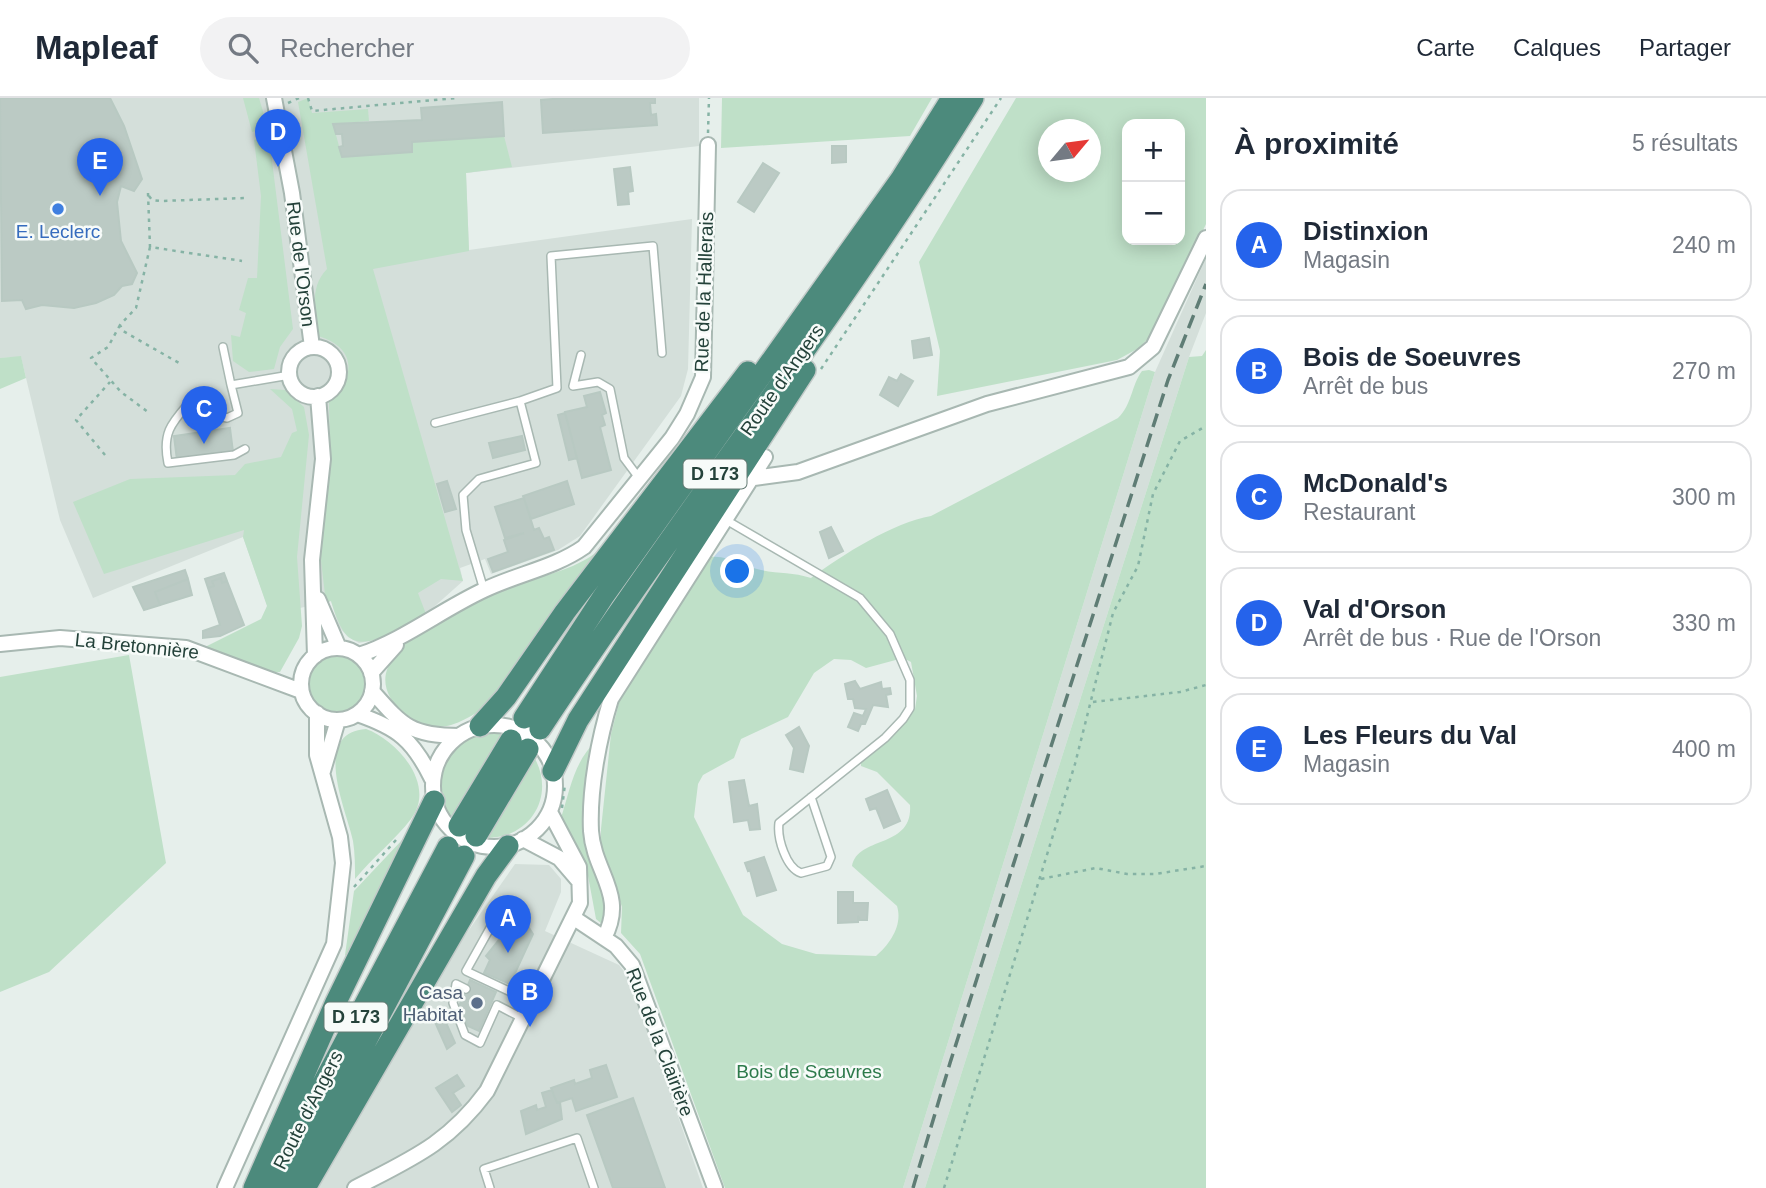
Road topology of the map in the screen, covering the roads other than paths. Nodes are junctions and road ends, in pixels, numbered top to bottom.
1 (274, 98) edge
2 (952, 98) edge
3 (973, 98) edge
4 (708, 145) road end
5 (893, 223) junction
6 (1206, 238) edge
7 (810, 307) junction
8 (223, 347) dead end
9 (312, 347) junction
10 (662, 353) dead end
11 (581, 355) dead end
12 (290, 375) junction
13 (231, 385) junction
14 (318, 396) junction
15 (520, 401) junction
16 (435, 423) dead end
17 (245, 449) dead end
18 (765, 457) dead end
19 (639, 478) junction
20 (754, 478) junction
21 (726, 520) junction
22 (484, 590) junction
23 (315, 591) junction
24 (410, 632) junction
25 (0, 644) edge
26 (340, 648) junction
27 (359, 655) junction
28 (314, 656) junction
29 (302, 672) junction
30 (371, 673) junction
31 (270, 679) junction
32 (301, 691) junction
33 (372, 691) junction
34 (317, 713) junction
35 (357, 714) junction
36 (338, 720) junction
37 (481, 726) junction
38 (458, 736) junction
39 (519, 745) dead end
40 (554, 771) junction
41 (322, 776) junction
42 (432, 779) junction
43 (811, 797) junction
44 (435, 801) junction
45 (550, 812) junction
46 (468, 831) dead end
47 (516, 842) junction
48 (580, 884) junction
49 (499, 912) dead end
50 (575, 918) junction
51 (604, 938) junction
52 (466, 989) dead end
53 (530, 1001) junction
54 (522, 1018) junction
55 (361, 1187) edge
56 (225, 1188) edge
57 (254, 1188) edge
58 (268, 1188) edge
59 (288, 1188) edge
60 (305, 1188) edge
61 (491, 1188) edge
62 (594, 1188) edge
63 (715, 1188) edge

1 - 9 street, Rue de l'Orson
2 - 7 highway, Route d'Angers / D 173
3 - 5 highway, Route d'Angers / D 173
4 - 19 street, Rue de la Hallerais
5 - 7 highway, Route d'Angers / D 173
5 - 40 highway
6 - 20 street
7 - 37 highway
8 - 13 lane
9 - 12 street
9 - 14 street
10 - 15 lane
11 - 19 lane
12 - 13 lane
12 - 14 street
13 - 17 lane
14 - 23 street
15 - 16 lane
15 - 22 lane
18 - 20 street
19 - 22 street, Rue de la Hallerais
20 - 21 street
21 - 43 lane
21 - 51 street
22 - 24 street, Rue de la Hallerais
23 - 26 street
23 - 28 street
24 - 27 street, Rue de la Hallerais
24 - 30 street, Rue de la Hallerais
25 - 31 street, La Bretonnière
26 - 27 street
26 - 28 street
27 - 30 street
28 - 29 street
29 - 31 street
29 - 32 street
30 - 33 street
31 - 32 street, La Bretonnière
32 - 34 street
33 - 35 street
33 - 38 street
34 - 36 street
34 - 41 street
35 - 36 street
35 - 42 street
36 - 41 street
37 - 38 street
37 - 40 street
38 - 42 street
39 - 46 highway
40 - 45 street
41 - 56 street
42 - 44 street
43 - 43 lane
44 - 47 street
44 - 57 highway
45 - 47 street
45 - 48 street
47 - 48 street
47 - 60 highway
48 - 50 street
49 - 53 lane
50 - 51 street, Rue de la Clairière
50 - 53 street
51 - 63 street, Rue de la Clairière
52 - 54 lane
53 - 54 street
54 - 55 street
58 - 59 highway, Route d'Angers / D 173
61 - 62 lane

